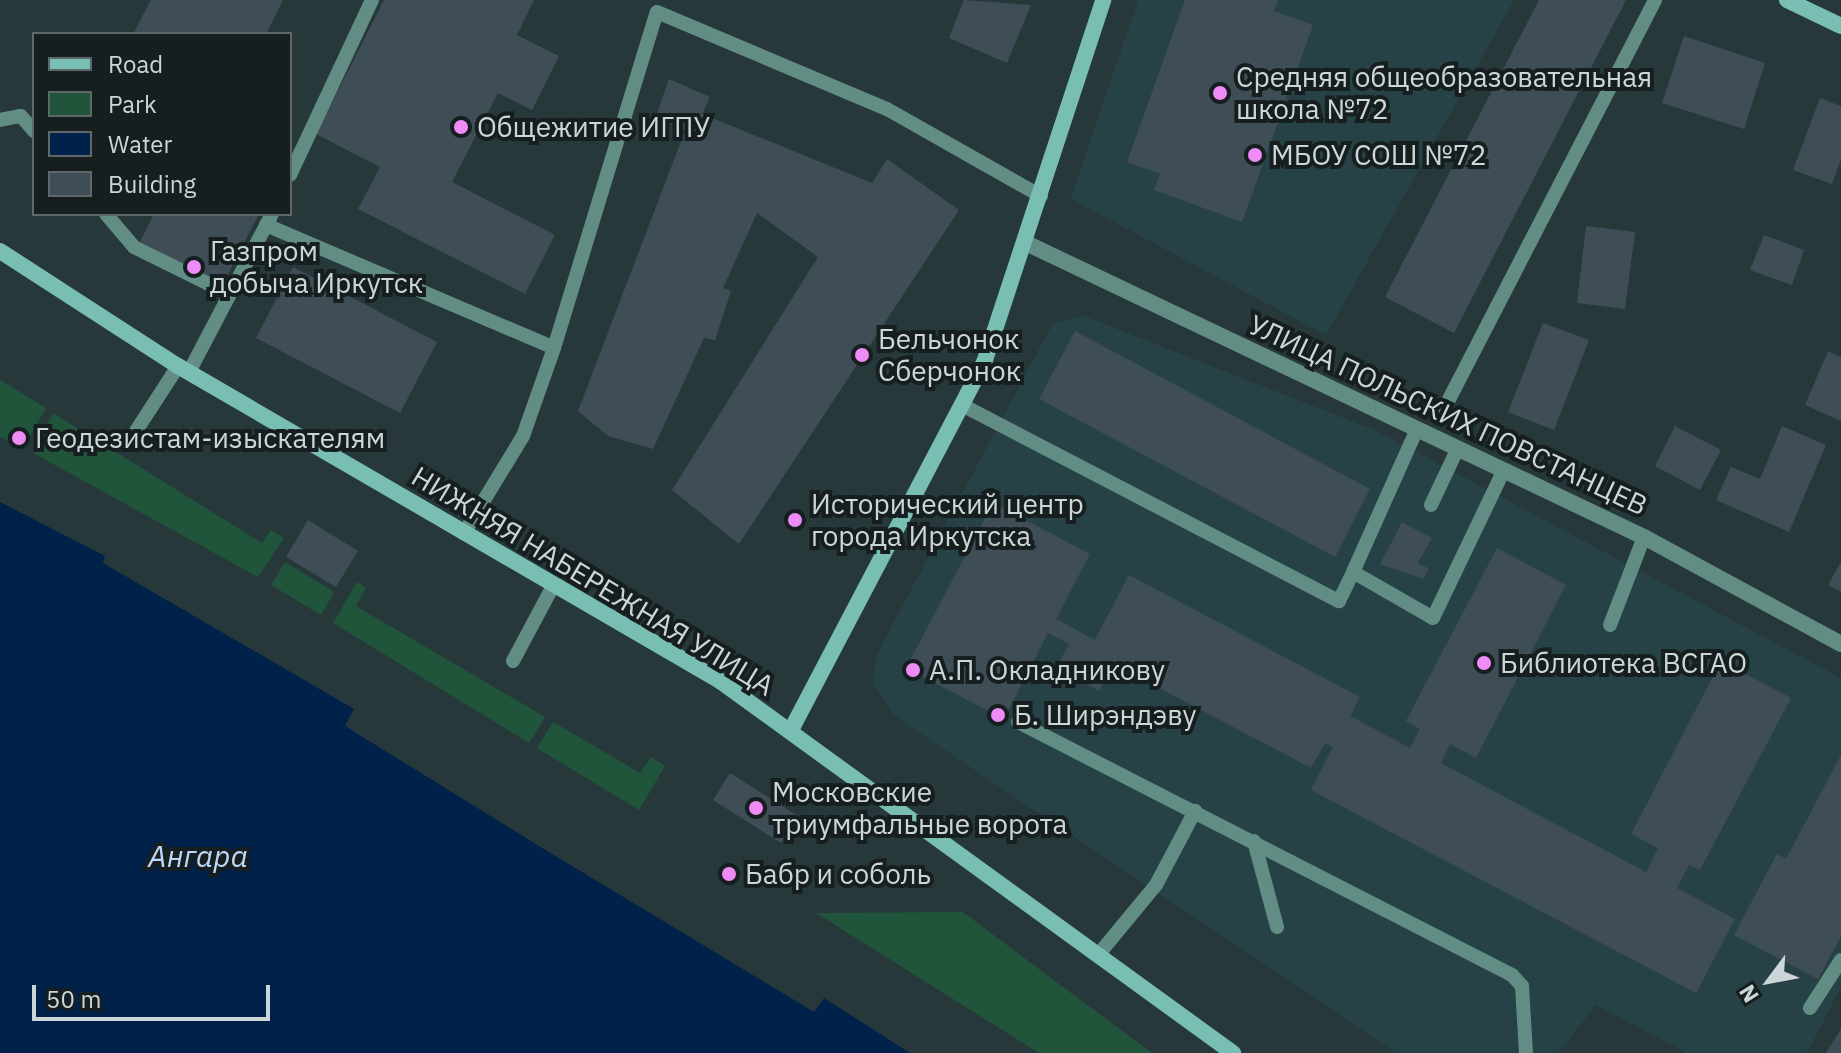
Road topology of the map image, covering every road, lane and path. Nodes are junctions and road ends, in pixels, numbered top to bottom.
1 (372, 0) edge
2 (1103, 0) edge
3 (1655, 0) edge
4 (1787, 0) edge
5 (1841, 26) edge
6 (0, 120) edge
7 (32, 129) edge
8 (292, 171) edge
9 (1041, 196) junction
10 (108, 216) edge
11 (269, 220) edge
12 (1028, 244) junction
13 (0, 251) edge
14 (229, 294) junction
15 (554, 348) junction
16 (184, 369) junction
17 (962, 405) junction
18 (1444, 409) dead end
19 (1417, 429) junction
20 (136, 431) dead end
21 (1458, 448) junction
22 (1504, 470) junction
23 (1431, 505) dead end
24 (464, 533) junction
25 (1644, 537) junction
26 (1353, 572) junction
27 (553, 586) junction
28 (1610, 625) dead end
29 (1841, 644) edge
30 (513, 661) dead end
31 (1018, 722) dead end
32 (791, 730) junction
33 (1195, 811) junction
34 (1254, 841) junction
35 (1277, 927) dead end
36 (1098, 955) junction
37 (1841, 960) edge
38 (1810, 1008) dead end
39 (1233, 1053) edge
40 (1526, 1053) edge

1 - 8 lane
2 - 9 main road
3 - 18 lane
4 - 5 main road
6 - 7 lane
9 - 12 main road
9 - 15 lane
10 - 14 lane
11 - 14 lane
11 - 15 lane
12 - 17 main road
12 - 19 street, УЛИЦА ПОЛЬСКИХ ПОВСТАНЦЕВ
13 - 16 main road, НИЖНЯЯ НАБЕРЕЖНАЯ УЛИЦА
14 - 16 lane
15 - 24 lane
16 - 20 lane
16 - 24 main road, НИЖНЯЯ НАБЕРЕЖНАЯ УЛИЦА
17 - 26 lane
17 - 32 main road
19 - 21 street, УЛИЦА ПОЛЬСКИХ ПОВСТАНЦЕВ
19 - 26 lane
21 - 22 street, УЛИЦА ПОЛЬСКИХ ПОВСТАНЦЕВ
21 - 23 lane
22 - 25 street, УЛИЦА ПОЛЬСКИХ ПОВСТАНЦЕВ
22 - 26 lane
24 - 27 main road, НИЖНЯЯ НАБЕРЕЖНАЯ УЛИЦА
25 - 28 lane
25 - 29 street, УЛИЦА ПОЛЬСКИХ ПОВСТАНЦЕВ
27 - 30 lane
27 - 32 main road, НИЖНЯЯ НАБЕРЕЖНАЯ УЛИЦА
31 - 33 lane
32 - 36 main road, НИЖНЯЯ НАБЕРЕЖНАЯ УЛИЦА
33 - 34 lane
33 - 36 lane
34 - 35 lane
34 - 40 lane
36 - 39 main road, НИЖНЯЯ НАБЕРЕЖНАЯ УЛИЦА
37 - 38 lane

